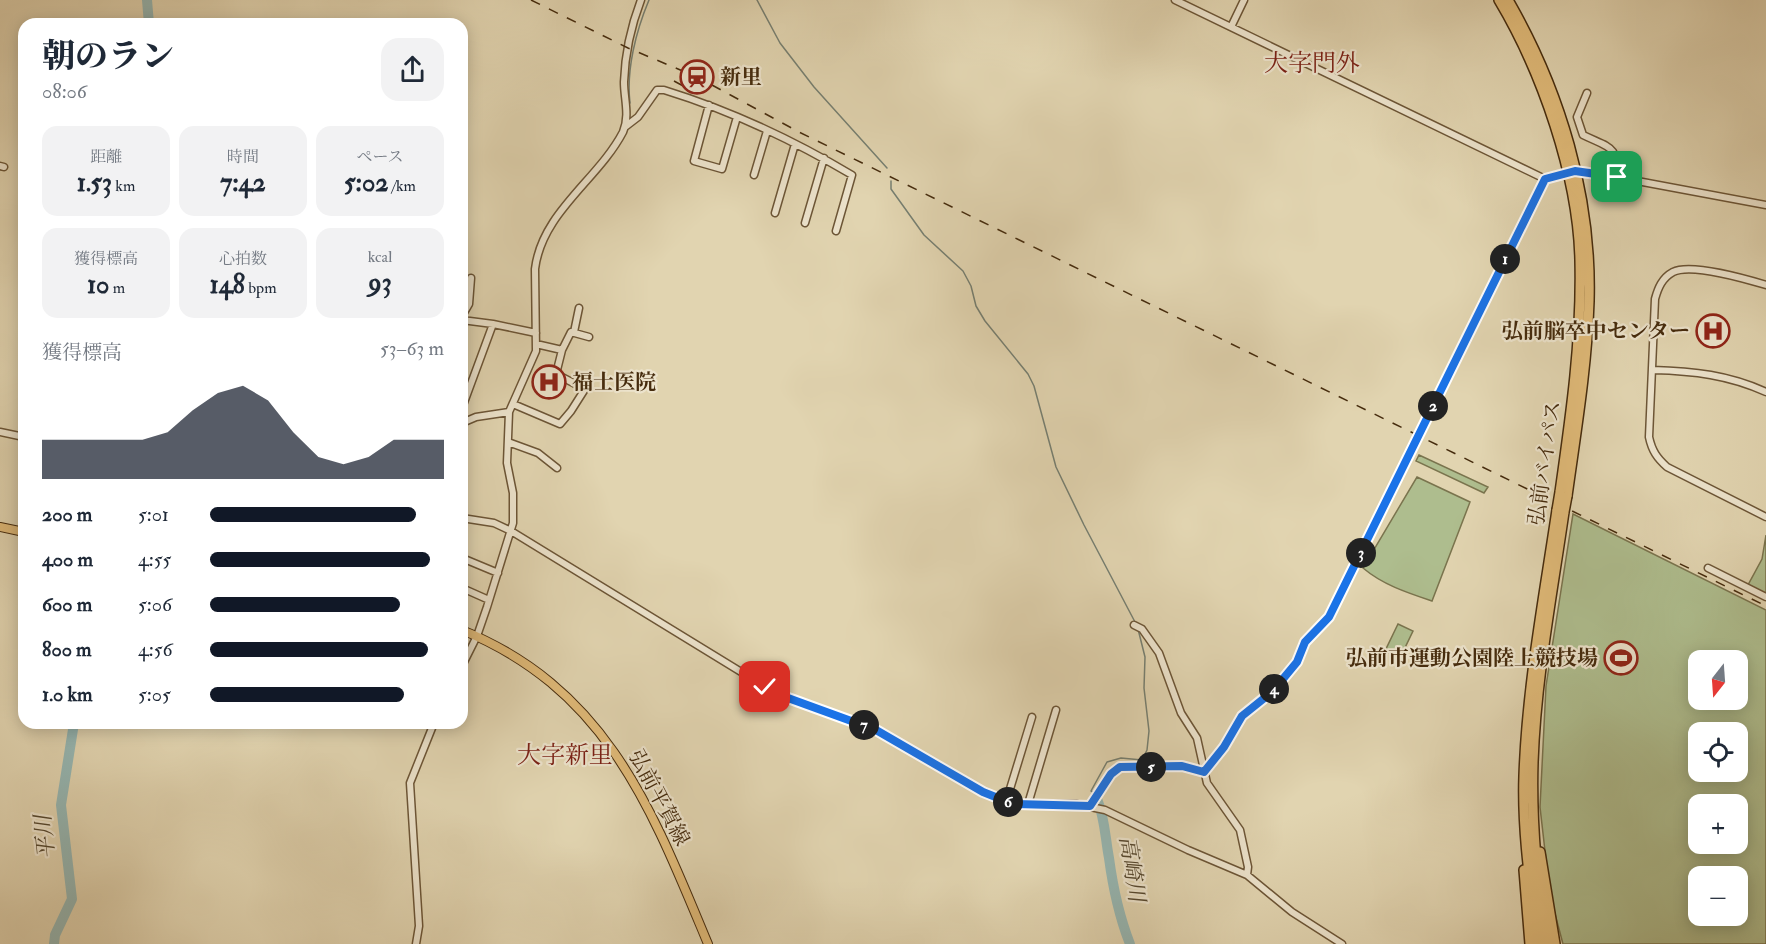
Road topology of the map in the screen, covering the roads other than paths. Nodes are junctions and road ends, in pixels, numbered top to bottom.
1 (641, 0) edge
2 (1175, 0) edge
3 (1244, 0) edge
4 (1499, 0) edge
5 (1508, 0) edge
6 (1231, 27) junction
7 (1587, 93) dead end
8 (709, 105) junction
9 (737, 117) junction
10 (625, 127) junction
11 (767, 131) junction
12 (795, 144) junction
13 (824, 158) junction
14 (1571, 172) junction
15 (754, 175) dead end
16 (1617, 177) junction
17 (1545, 179) junction
18 (1766, 204) edge
19 (775, 213) dead end
20 (805, 223) dead end
21 (836, 231) dead end
22 (471, 278) dead end
23 (1766, 285) edge
24 (468, 306) edge
25 (579, 308) dead end
26 (468, 319) edge
27 (493, 324) junction
28 (574, 332) junction
29 (536, 333) junction
30 (589, 337) dead end
31 (536, 344) junction
32 (562, 350) junction
33 (1653, 370) junction
34 (468, 392) edge
35 (1766, 392) edge
36 (513, 404) junction
37 (509, 412) junction
38 (468, 419) edge
39 (0, 432) edge
40 (18, 436) edge
41 (508, 442) junction
42 (557, 468) dead end
43 (1766, 517) edge
44 (468, 519) edge
45 (0, 527) edge
46 (18, 531) edge
47 (511, 531) junction
48 (468, 560) edge
49 (1708, 568) dead end
50 (498, 573) junction
51 (468, 591) edge
52 (1766, 597) edge
53 (489, 600) junction
54 (1134, 624) dead end
55 (468, 632) edge
56 (477, 636) junction
57 (468, 654) edge
58 (1056, 710) dead end
59 (1032, 717) dead end
60 (432, 729) edge
61 (1204, 772) junction
62 (1006, 801) junction
63 (1028, 804) junction
64 (1093, 806) junction
65 (1529, 817) junction
66 (1247, 875) junction
67 (416, 944) edge
68 (708, 944) edge
69 (1342, 944) edge
70 (1530, 944) edge
71 (1538, 944) edge
72 (1546, 944) edge
73 (1555, 944) edge

1 - 10 street
2 - 6 street
3 - 6 street
4 - 14 highway, 弘前バイパス
5 - 14 highway, 弘前バイパス
6 - 17 street
7 - 16 street
8 - 9 street
8 - 9 street
8 - 10 street
9 - 11 street
10 - 29 street
11 - 12 street
11 - 15 street
12 - 13 street
12 - 19 street
13 - 20 street
13 - 21 street
14 - 16 street
14 - 17 street
14 - 65 highway, 弘前バイパス, bridge
16 - 18 street
17 - 61 street
22 - 24 street
23 - 33 street
25 - 28 street
26 - 27 street
27 - 29 street
27 - 34 street
28 - 30 street
28 - 32 street
29 - 31 street
31 - 32 street
31 - 36 street
32 - 36 street
33 - 35 street
33 - 43 street
36 - 37 street
37 - 38 street
37 - 41 street
39 - 40 street
41 - 42 street
41 - 47 street
44 - 47 street
45 - 46 main road
47 - 50 street
47 - 62 street
48 - 50 street
49 - 52 street
50 - 53 street
51 - 53 street
53 - 56 street
54 - 61 street
55 - 56 main road, 弘前平賀線
56 - 57 street
56 - 68 main road, 弘前平賀線
58 - 63 street
59 - 62 street
60 - 67 street
61 - 64 street
61 - 66 street
62 - 63 street
63 - 64 street
64 - 66 street
65 - 70 highway
65 - 71 highway, 弘前バイパス
65 - 72 highway, 弘前バイパス
65 - 73 highway
66 - 69 street

